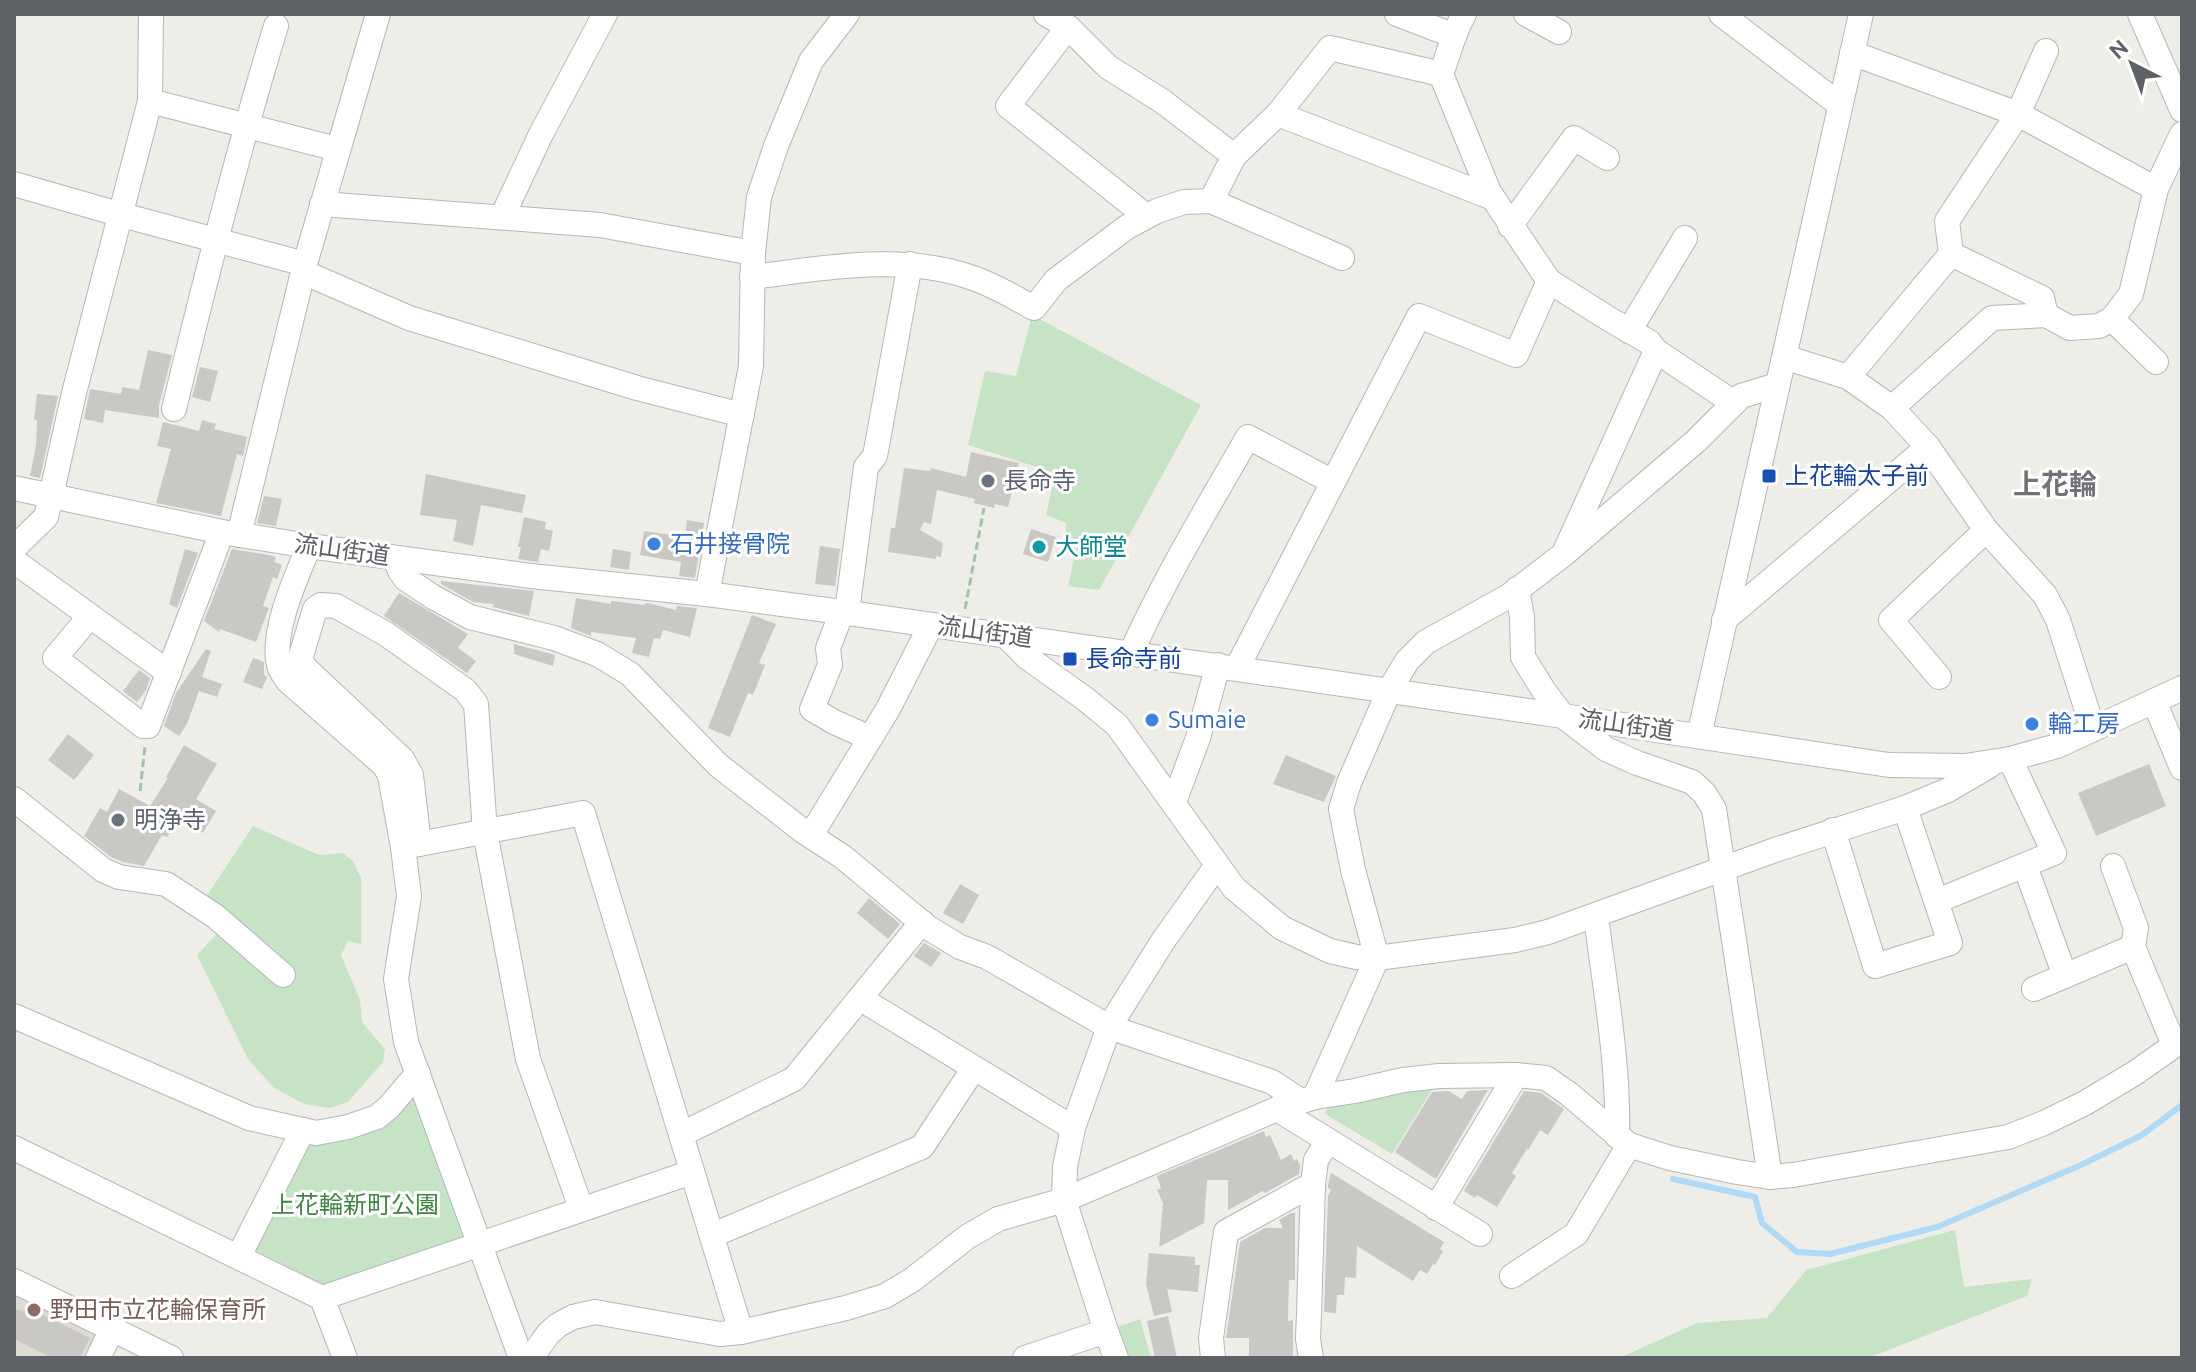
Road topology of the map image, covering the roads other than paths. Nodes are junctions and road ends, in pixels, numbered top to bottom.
1 (151, 14) edge
2 (378, 14) edge
3 (605, 14) edge
4 (847, 14) edge
5 (1046, 14) edge
6 (1397, 14) edge
7 (1526, 14) edge
8 (1721, 14) edge
9 (1861, 14) edge
10 (2140, 14) edge
11 (1458, 24) edge
12 (276, 26) dead end
13 (1068, 27) junction
14 (1559, 32) dead end
15 (2046, 51) dead end
16 (1852, 53) junction
17 (1441, 74) junction
18 (150, 101) junction
19 (1840, 105) junction
20 (2182, 110) edge
21 (1278, 114) junction
22 (2018, 114) junction
23 (245, 126) junction
24 (2182, 134) edge
25 (337, 149) junction
26 (1234, 156) junction
27 (1607, 158) dead end
28 (14, 184) edge
29 (2156, 189) junction
30 (1493, 198) junction
31 (1211, 201) junction
32 (322, 204) junction
33 (122, 215) junction
34 (1146, 216) junction
35 (502, 217) junction
36 (1510, 226) junction
37 (1685, 238) dead end
38 (214, 240) junction
39 (1951, 254) junction
40 (1342, 258) dead end
41 (910, 264) junction
42 (752, 265) junction
43 (304, 268) junction
44 (1549, 281) junction
45 (2046, 315) junction
46 (2112, 319) junction
47 (1629, 331) junction
48 (1656, 351) junction
49 (1784, 357) junction
50 (2156, 362) dead end
51 (1848, 377) junction
52 (1777, 385) junction
53 (1734, 403) junction
54 (1892, 408) junction
55 (174, 409) dead end
56 (742, 415) junction
57 (1928, 447) junction
58 (1333, 482) junction
59 (14, 488) edge
60 (51, 496) junction
61 (1986, 530) junction
62 (231, 534) junction
63 (309, 546) junction
64 (14, 548) edge
65 (1564, 554) junction
66 (395, 558) junction
67 (14, 561) edge
68 (1517, 589) junction
69 (707, 594) junction
70 (844, 612) junction
71 (90, 616) junction
72 (1724, 620) junction
73 (931, 625) junction
74 (1004, 634) junction
75 (1131, 653) junction
76 (1228, 667) junction
77 (169, 673) junction
78 (1939, 677) dead end
79 (2182, 688) edge
80 (1389, 691) junction
81 (2154, 701) junction
82 (1563, 716) junction
83 (2093, 729) junction
84 (1699, 736) junction
85 (870, 738) junction
86 (2002, 761) junction
87 (2182, 768) edge
88 (14, 799) edge
89 (1174, 802) junction
90 (1905, 808) junction
91 (1833, 830) junction
92 (485, 832) junction
93 (811, 835) junction
94 (411, 846) junction
95 (1217, 865) junction
96 (2025, 866) junction
97 (2113, 866) dead end
98 (1724, 868) junction
99 (1937, 901) junction
100 (1596, 916) junction
101 (922, 922) junction
102 (2133, 947) junction
103 (1377, 958) junction
104 (283, 975) dead end
105 (2065, 976) junction
106 (2034, 989) dead end
107 (861, 999) junction
108 (14, 1016) edge
109 (1109, 1027) junction
110 (2178, 1043) edge
111 (974, 1068) junction
112 (418, 1073) junction
113 (1516, 1075) junction
114 (1308, 1099) junction
115 (1277, 1109) junction
116 (1073, 1128) junction
117 (303, 1130) junction
118 (682, 1134) junction
119 (1328, 1141) junction
120 (1623, 1141) junction
121 (14, 1148) edge
122 (692, 1172) junction
123 (1770, 1177) junction
124 (1313, 1184) junction
125 (1064, 1200) junction
126 (581, 1208) junction
127 (1436, 1208) junction
128 (1480, 1234) dead end
129 (713, 1235) junction
130 (480, 1243) junction
131 (239, 1256) junction
132 (1512, 1276) dead end
133 (14, 1281) edge
134 (322, 1298) junction
135 (112, 1329) junction
136 (1106, 1331) junction
137 (741, 1332) junction
138 (98, 1358) edge
139 (171, 1358) edge
140 (345, 1358) edge
141 (521, 1358) edge
142 (531, 1358) edge
143 (1025, 1358) edge
144 (1116, 1358) edge
145 (1213, 1358) edge
146 (1311, 1358) edge

1 - 18 street
2 - 25 street
3 - 35 street
4 - 42 street
5 - 13 street
6 - 11 street
7 - 14 street
8 - 19 street
9 - 16 street
10 - 20 street
11 - 17 street
12 - 23 street
13 - 26 street
13 - 34 street
15 - 22 street
16 - 19 street
16 - 22 street
17 - 21 street
17 - 30 street
18 - 23 street
18 - 33 street
19 - 49 street
21 - 26 street
21 - 30 street
22 - 29 street
22 - 39 street
23 - 25 street
23 - 38 street
24 - 29 street
25 - 32 street
26 - 31 street
27 - 36 street
28 - 33 street
29 - 46 street
30 - 36 street
31 - 34 street
31 - 40 street
32 - 35 street
32 - 43 street
33 - 38 street
33 - 60 street
34 - 41 street
35 - 42 street
36 - 44 street
37 - 47 street
38 - 43 street
38 - 55 street
39 - 45 street
39 - 51 street
41 - 42 street
41 - 70 street
42 - 56 street
43 - 56 street
43 - 62 street
44 - 47 street
44 - 58 street
45 - 46 street
45 - 54 street
46 - 50 street
47 - 48 street
48 - 53 street
48 - 65 street
49 - 51 street
49 - 52 street
51 - 54 street
52 - 53 street
52 - 72 street
53 - 65 street
54 - 57 street
56 - 69 street
57 - 61 street
57 - 72 street
58 - 75 street
58 - 76 street
59 - 60 street, 流山街道
60 - 62 street, 流山街道
60 - 64 street
61 - 78 street
61 - 83 street
62 - 63 street, 流山街道
62 - 77 street
63 - 66 street, 流山街道
63 - 94 street
65 - 68 street
66 - 69 street, 流山街道
66 - 93 street
67 - 71 street
68 - 80 street
68 - 82 street
69 - 70 street, 流山街道
70 - 73 street, 流山街道
70 - 85 street
71 - 77 street
71 - 77 street
72 - 84 street
73 - 74 street, 流山街道
73 - 85 street
74 - 75 street, 流山街道
74 - 89 street
75 - 76 street, 流山街道
76 - 80 street, 流山街道
76 - 89 street
79 - 81 street, 流山街道
80 - 82 street, 流山街道
80 - 103 street
81 - 83 street, 流山街道
81 - 87 street
82 - 84 street, 流山街道
82 - 98 street
83 - 86 street, 流山街道
84 - 86 street, 流山街道
85 - 93 street
86 - 90 street
86 - 96 street
88 - 104 street
89 - 95 street
90 - 91 street
90 - 99 street
91 - 98 street
91 - 99 street
92 - 94 street
92 - 94 street
92 - 118 street
92 - 126 street
93 - 101 street
94 - 112 street
95 - 103 street
95 - 109 street
96 - 99 street
96 - 105 street
97 - 102 street
98 - 100 street
98 - 123 street
100 - 103 street
100 - 120 street
101 - 107 street
101 - 109 street
102 - 105 street
102 - 110 street
103 - 114 street
105 - 106 street
107 - 111 street
107 - 118 street
108 - 117 street
109 - 114 street
109 - 116 street
110 - 123 street
111 - 116 street
111 - 129 street
112 - 117 street
112 - 130 street
113 - 114 street
113 - 120 street
113 - 127 street
114 - 115 street
115 - 119 street
115 - 125 street
116 - 125 street
117 - 131 street
118 - 122 street
119 - 124 street
119 - 127 street
120 - 123 street
120 - 132 street
121 - 131 street
122 - 126 street
122 - 129 street
124 - 145 street
124 - 146 street
125 - 136 street
125 - 137 street
126 - 130 street
127 - 128 street
129 - 137 street
130 - 134 street
130 - 141 street
131 - 134 street
133 - 135 street
134 - 140 street
135 - 138 street
135 - 139 street
136 - 143 street
136 - 144 street
137 - 142 street

